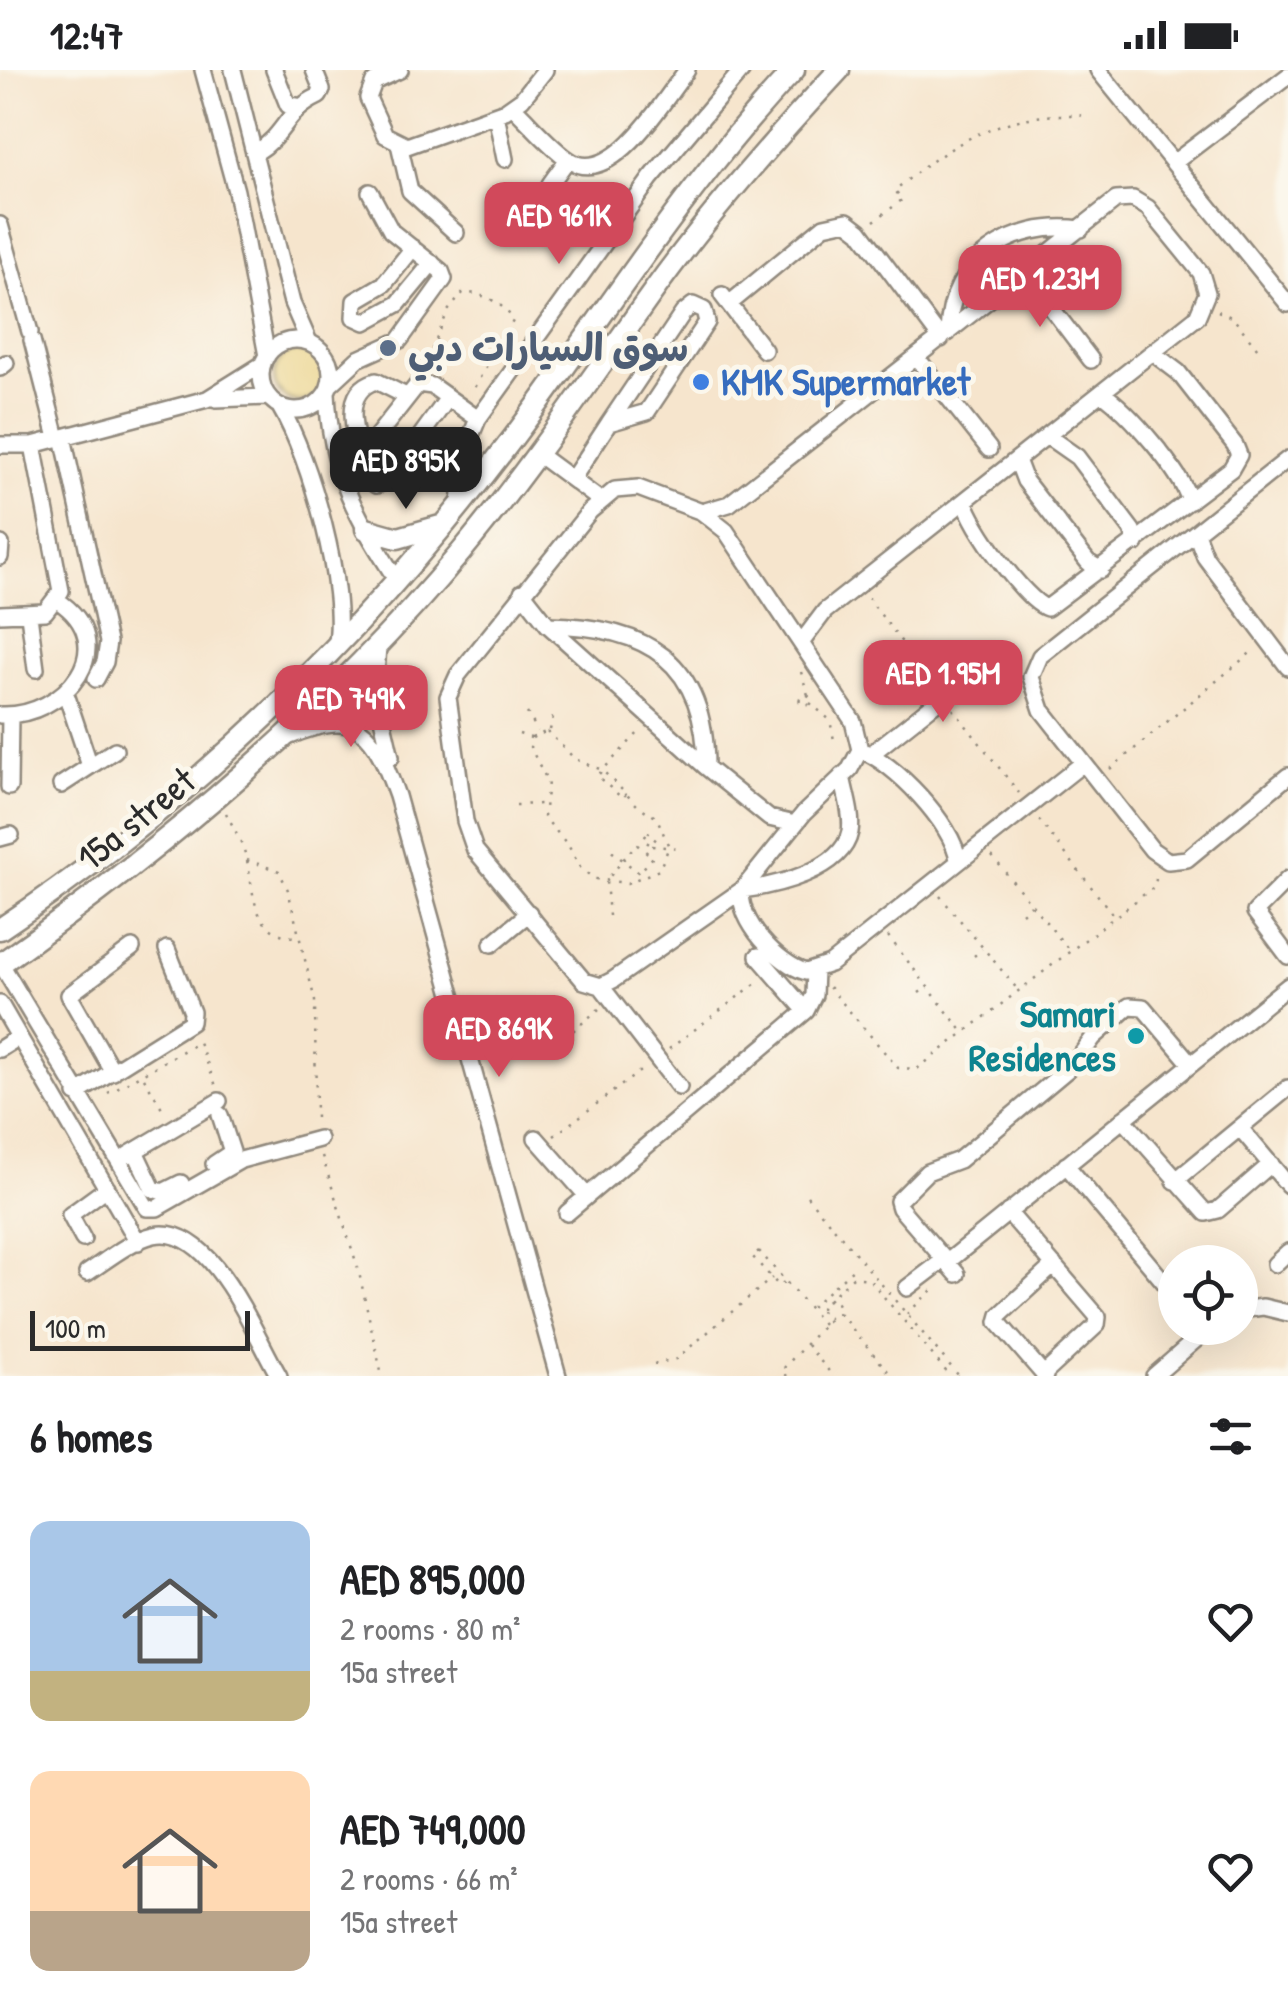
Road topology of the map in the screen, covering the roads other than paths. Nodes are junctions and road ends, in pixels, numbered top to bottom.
1 (203, 70) edge
2 (234, 70) edge
3 (274, 70) edge
4 (314, 70) edge
5 (400, 70) edge
6 (545, 70) edge
7 (688, 70) edge
8 (742, 70) edge
9 (794, 70) edge
10 (840, 70) edge
11 (1098, 70) edge
12 (1113, 70) edge
13 (1288, 76) edge
14 (297, 106) junction
15 (512, 107) junction
16 (496, 114) junction
17 (1147, 126) junction
18 (399, 144) junction
19 (257, 152) junction
20 (568, 159) junction
21 (505, 160) dead end
22 (1176, 161) junction
23 (550, 184) dead end
24 (370, 192) dead end
25 (0, 225) edge
26 (1081, 229) junction
27 (391, 231) junction
28 (456, 233) dead end
29 (414, 248) junction
30 (432, 263) junction
31 (6, 265) edge
32 (398, 267) junction
33 (1026, 273) junction
34 (18, 288) junction
35 (0, 296) edge
36 (1288, 304) edge
37 (944, 336) junction
38 (316, 346) junction
39 (764, 350) dead end
40 (1152, 353) junction
41 (358, 358) junction
42 (917, 358) junction
43 (265, 360) junction
44 (1091, 360) dead end
45 (329, 388) junction
46 (412, 390) junction
47 (1102, 393) junction
48 (207, 399) junction
49 (274, 402) junction
50 (455, 402) junction
51 (478, 418) junction
52 (609, 423) junction
53 (1047, 436) junction
54 (60, 437) junction
55 (0, 445) edge
56 (33, 445) junction
57 (989, 450) dead end
58 (362, 455) junction
59 (539, 455) junction
60 (1288, 459) edge
61 (1017, 460) junction
62 (573, 478) junction
63 (600, 500) junction
64 (965, 501) junction
65 (1190, 501) junction
66 (702, 512) junction
67 (453, 515) junction
68 (366, 529) junction
69 (1197, 536) junction
70 (1136, 543) junction
71 (1, 544) edge
72 (0, 557) edge
73 (1101, 570) junction
74 (398, 582) junction
75 (522, 592) junction
76 (57, 600) junction
77 (0, 614) edge
78 (28, 615) junction
79 (548, 626) junction
80 (801, 644) junction
81 (378, 646) junction
82 (335, 648) junction
83 (988, 662) dead end
84 (1288, 667) edge
85 (36, 669) dead end
86 (96, 680) dead end
87 (66, 694) junction
88 (5, 715) edge
89 (286, 738) junction
90 (115, 750) dead end
91 (866, 752) junction
92 (90, 766) junction
93 (706, 767) junction
94 (1077, 768) dead end
95 (842, 776) junction
96 (1288, 776) edge
97 (61, 785) dead end
98 (9, 788) dead end
99 (397, 796) junction
100 (795, 824) junction
101 (958, 860) junction
102 (1288, 879) edge
103 (742, 890) junction
104 (44, 900) junction
105 (529, 913) junction
106 (0, 930) edge
107 (0, 939) edge
108 (492, 944) dead end
109 (132, 948) dead end
110 (167, 948) dead end
111 (758, 956) dead end
112 (1288, 956) edge
113 (0, 964) edge
114 (815, 971) junction
115 (1288, 986) edge
116 (606, 992) junction
117 (0, 1004) edge
118 (806, 1011) junction
119 (19, 1037) junction
120 (0, 1049) edge
121 (1191, 1064) junction
122 (114, 1072) junction
123 (679, 1087) dead end
124 (1288, 1088) edge
125 (76, 1094) junction
126 (1124, 1118) junction
127 (1240, 1128) junction
128 (536, 1138) dead end
129 (319, 1139) road end
130 (135, 1150) junction
131 (117, 1162) junction
132 (1270, 1164) junction
133 (1066, 1165) junction
134 (1175, 1182) junction
135 (1288, 1185) edge
136 (107, 1188) junction
137 (587, 1196) junction
138 (1008, 1212) junction
139 (566, 1213) dead end
140 (83, 1239) dead end
141 (138, 1242) junction
142 (1288, 1252) edge
143 (1275, 1264) dead end
144 (949, 1265) junction
145 (1054, 1265) junction
146 (87, 1273) dead end
147 (1158, 1276) edge
148 (907, 1288) dead end
149 (1258, 1308) edge
150 (1288, 1313) edge
151 (1188, 1345) edge
152 (1044, 1375) edge
153 (279, 1376) edge
154 (558, 1376) edge
155 (1154, 1376) edge

1 - 43 street
2 - 19 street
3 - 14 street
4 - 14 street
5 - 18 street
6 - 15 street
7 - 20 street
8 - 51 street
9 - 67 main road, 15a street
10 - 59 main road, 15a street
11 - 17 street
12 - 17 street
13 - 22 street
14 - 19 street
15 - 16 street
15 - 20 street
16 - 18 street
16 - 21 street
17 - 22 street
18 - 28 street
19 - 38 street
20 - 23 street
22 - 36 street
24 - 27 street
25 - 31 street
26 - 33 street
26 - 37 street
26 - 40 street
27 - 29 street
27 - 32 street
29 - 30 street
29 - 32 street
30 - 32 street
30 - 41 street
31 - 34 street
33 - 37 street
33 - 44 street
34 - 35 street
34 - 54 street
37 - 39 street
37 - 42 street
38 - 41 street
38 - 43 street
38 - 45 street
40 - 47 street
40 - 65 street
41 - 45 street
42 - 57 street
42 - 66 street
43 - 48 street
43 - 49 street
45 - 49 street
45 - 68 street
46 - 50 street
46 - 58 street
46 - 58 street
47 - 53 street
47 - 65 street
48 - 49 street
48 - 54 street
49 - 82 street
50 - 51 street
50 - 58 street
51 - 67 street
52 - 52 street
52 - 62 street
53 - 61 street
53 - 70 street
54 - 56 street
54 - 86 street
55 - 56 street
56 - 76 street
59 - 62 street
59 - 81 main road, 15a street
60 - 69 street
61 - 64 street
61 - 73 street
62 - 63 street
63 - 66 street
63 - 75 street
64 - 73 street
64 - 80 street
65 - 70 street
66 - 80 street
67 - 68 main road
67 - 74 main road, 15a street
68 - 74 street
69 - 84 street
69 - 96 street
70 - 73 street
71 - 72 street
74 - 82 main road, 15a street
74 - 89 main road
75 - 79 street
75 - 105 street
76 - 78 street
76 - 87 street
77 - 78 street
78 - 85 street
79 - 93 street
79 - 93 street
80 - 91 street
81 - 89 main road, 15a street
81 - 99 street
82 - 104 main road, 15a street
83 - 91 street
87 - 88 street
87 - 92 street
88 - 98 street
89 - 99 street
89 - 113 main road, 15a street
90 - 92 street
91 - 95 street
91 - 101 street
92 - 97 street
93 - 100 street
94 - 101 street
95 - 100 street
95 - 103 street
99 - 154 street
100 - 103 street
101 - 114 street
102 - 112 street
103 - 114 street
103 - 116 street
104 - 106 main road, 15a street
104 - 107 main road
105 - 108 street
105 - 116 street
109 - 122 street
110 - 122 street
111 - 118 street
113 - 125 street
114 - 118 street
115 - 121 street
116 - 123 street
117 - 119 street
118 - 137 street
119 - 120 street
119 - 136 street
121 - 126 street
121 - 144 street
122 - 125 street
124 - 127 street
125 - 131 street
126 - 133 street
126 - 134 street
127 - 132 street
127 - 134 street
128 - 137 street
129 - 131 street
130 - 130 street
130 - 131 street
132 - 134 street
132 - 135 street
133 - 138 street
133 - 147 street
136 - 140 street
136 - 141 street
137 - 139 street
138 - 144 street
138 - 145 street
141 - 146 street
141 - 153 street
142 - 143 street
144 - 148 street
145 - 152 street
145 - 152 street
149 - 150 street
151 - 155 street

